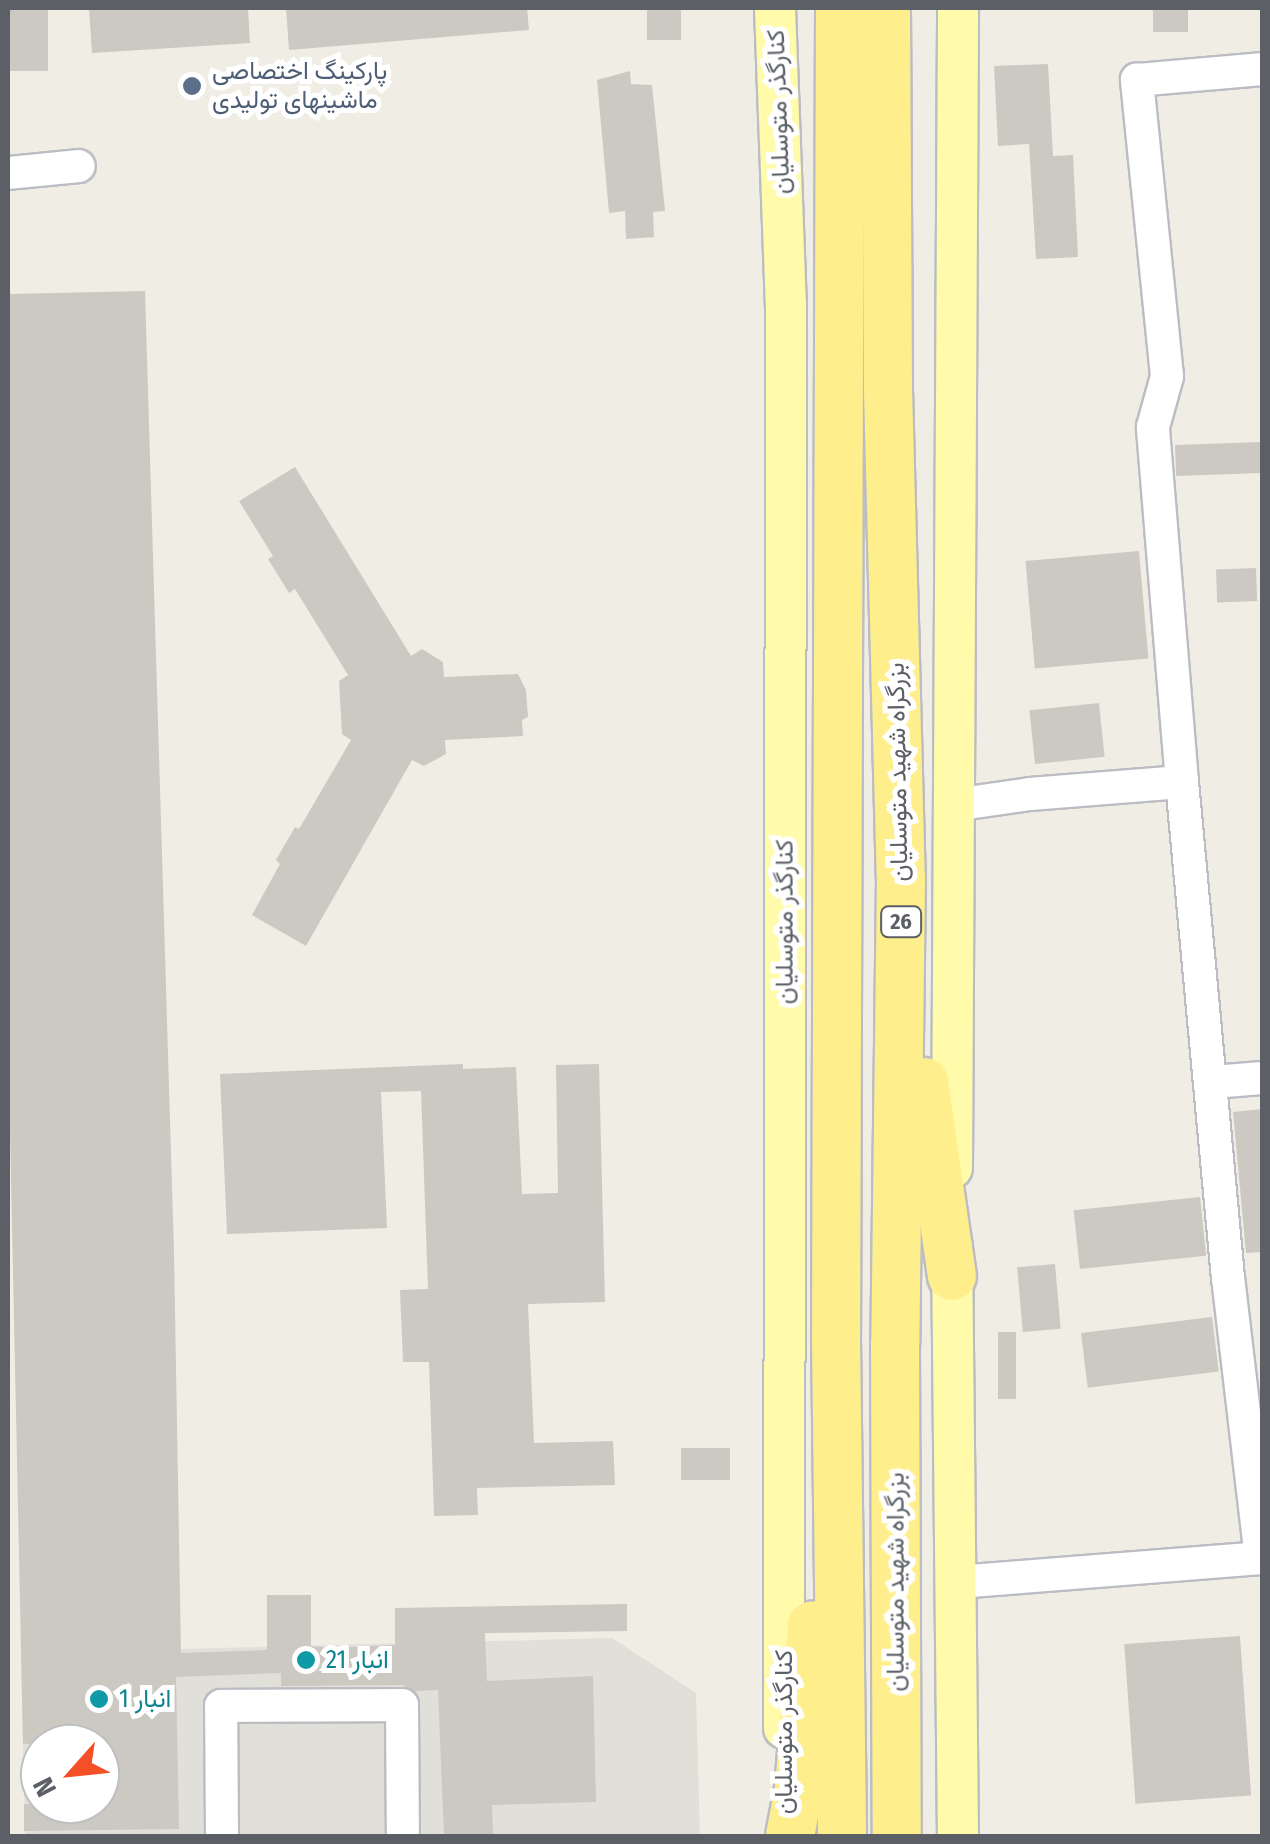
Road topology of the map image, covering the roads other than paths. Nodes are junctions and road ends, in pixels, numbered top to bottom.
1 (775, 8) edge
2 (791, 8) edge
3 (840, 8) edge
4 (886, 8) edge
5 (931, 8) edge
6 (958, 8) edge
7 (1262, 69) edge
8 (79, 166) dead end
9 (8, 172) edge
10 (786, 274) junction
11 (958, 570) junction
12 (1182, 782) junction
13 (954, 805) junction
14 (901, 878) junction
15 (1262, 1078) edge
16 (1213, 1082) junction
17 (952, 1276) junction
18 (836, 1338) junction
19 (1262, 1558) edge
20 (958, 1582) junction
21 (222, 1836) edge
22 (404, 1836) edge
23 (787, 1836) edge
24 (842, 1836) edge
25 (897, 1836) edge
26 (958, 1836) edge

1 - 10 main road, کنارگذر متوسلیان
2 - 10 main road
3 - 18 highway
4 - 14 highway, بزرگراه شهید متوسلیان / 26
5 - 11 main road
6 - 11 main road
7 - 12 street
8 - 9 street
10 - 23 main road, کنارگذر متوسلیان
11 - 13 main road
12 - 13 street
12 - 16 street
13 - 17 main road
14 - 17 highway
14 - 25 highway, بزرگراه شهید متوسلیان / 26
15 - 16 street
16 - 19 street
17 - 20 main road
18 - 23 highway
18 - 24 highway
19 - 20 street
20 - 26 main road
21 - 22 street

